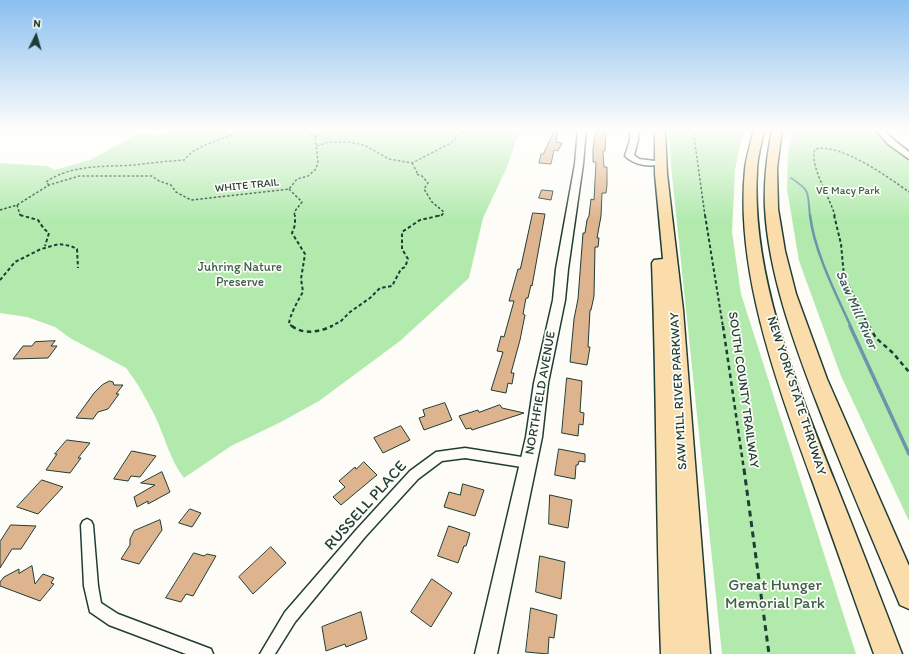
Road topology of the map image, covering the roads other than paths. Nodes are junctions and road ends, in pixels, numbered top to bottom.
1 (579, 160) edge
2 (635, 160) edge
3 (652, 160) edge
4 (661, 160) edge
5 (752, 160) edge
6 (772, 160) edge
7 (652, 163) junction
8 (528, 463) junction
9 (87, 525) dead end
10 (909, 596) edge
11 (206, 654) edge
12 (268, 654) edge
13 (486, 654) edge
14 (675, 654) edge
15 (696, 654) edge
16 (888, 654) edge

1 - 8 street, NORTHFIELD AVENUE
2 - 7 street
3 - 7 highway, SAW MILL RIVER PARKWAY
4 - 15 highway, SAW MILL RIVER PARKWAY
5 - 16 highway, NEW YORK STATE THRUWAY
6 - 10 highway, NEW YORK STATE THRUWAY
7 - 14 highway, SAW MILL RIVER PARKWAY
8 - 12 street, RUSSELL PLACE
8 - 13 street, NORTHFIELD AVENUE
9 - 11 street

